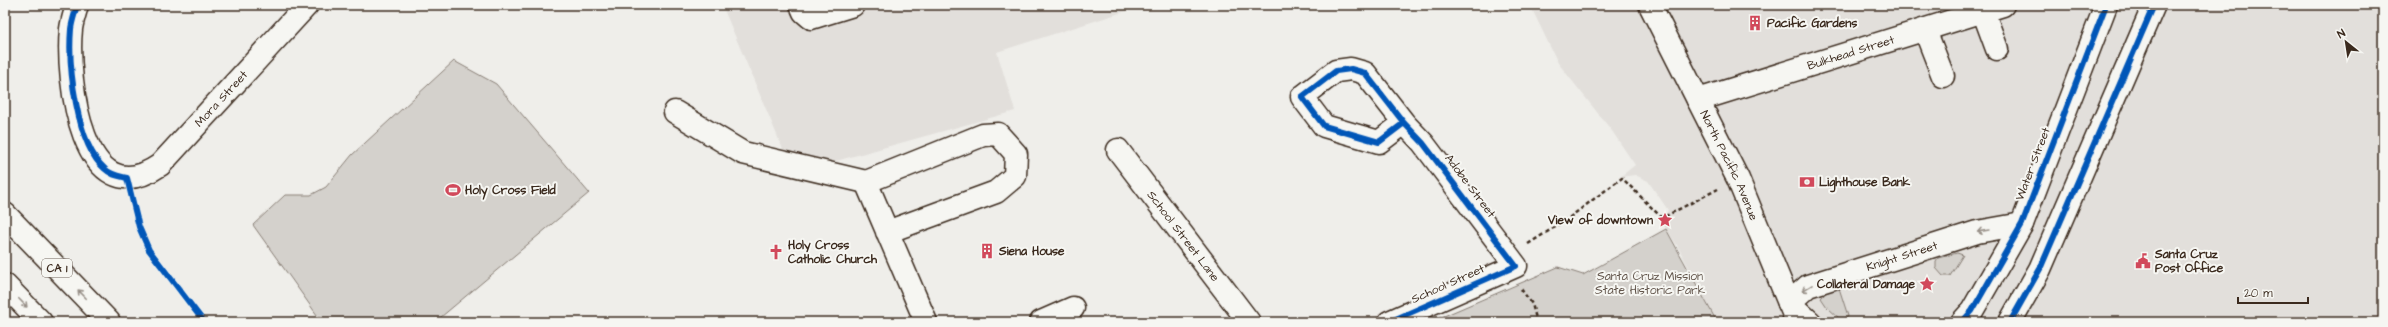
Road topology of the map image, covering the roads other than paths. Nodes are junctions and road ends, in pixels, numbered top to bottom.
1 (77, 5) edge
2 (306, 5) edge
3 (801, 5) edge
4 (853, 5) edge
5 (1650, 5) edge
6 (2106, 5) edge
7 (2154, 5) edge
8 (1993, 8) edge
9 (1925, 30) junction
10 (1997, 49) dead end
11 (1943, 76) dead end
12 (1698, 100) junction
13 (675, 112) dead end
14 (1404, 123) dead end
15 (1118, 150) dead end
16 (866, 182) junction
17 (5, 214) edge
18 (2022, 224) junction
19 (887, 232) junction
20 (1516, 266) joint
21 (5, 284) edge
22 (1073, 308) dead end
23 (1793, 312) edge
24 (41, 322) edge
25 (109, 322) edge
26 (926, 322) edge
27 (1041, 322) edge
28 (1249, 322) edge
29 (1389, 322) edge
30 (1810, 322) edge
31 (1962, 322) edge
32 (2010, 322) edge

1 - 2 main road, Mora Street
3 - 4 main road
5 - 12 main road, North Pacific Avenue
6 - 18 main road, Water Street
7 - 32 main road
8 - 9 main road, Bulkhead Street
8 - 10 main road
9 - 11 main road
9 - 12 main road, Bulkhead Street
12 - 23 main road, North Pacific Avenue
13 - 16 main road
14 - 20 main road, Adobe Street
15 - 28 main road, School Street Lane
16 - 19 main road
16 - 19 main road
25 -> 17 main road, CA 1
18 -> 23 main road, Knight Street
18 - 31 main road, Water Street
19 - 26 main road
20 - 29 main road, School Street
21 -> 24 main road
22 - 27 main road
23 - 30 main road, North Pacific Avenue

